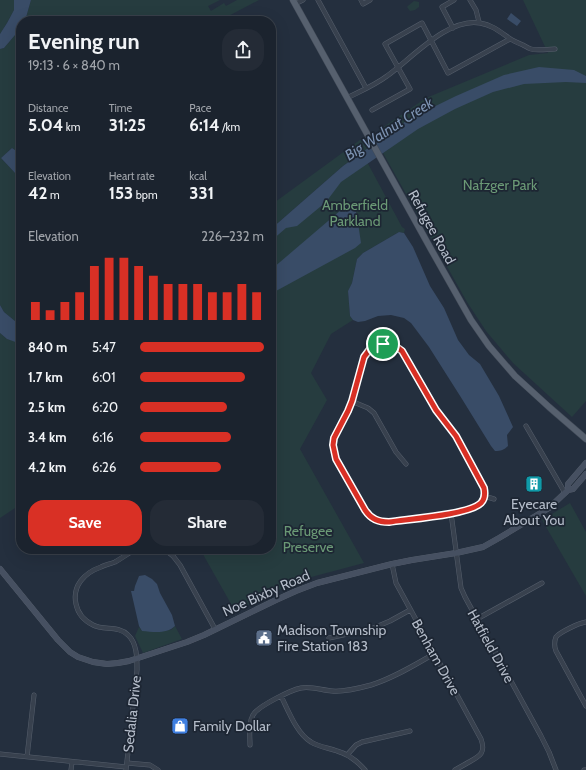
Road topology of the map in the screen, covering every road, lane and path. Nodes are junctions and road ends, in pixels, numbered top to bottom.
1 (303, 0) edge
2 (318, 0) edge
3 (361, 0) edge
4 (370, 0) edge
5 (454, 0) edge
6 (470, 0) edge
7 (294, 2) edge
8 (479, 22) junction
9 (453, 28) junction
10 (510, 39) junction
11 (430, 40) junction
12 (555, 49) dead end
13 (398, 68) junction
14 (366, 88) junction
15 (348, 98) junction
16 (372, 110) dead end
17 (352, 401) junction
18 (526, 426) dead end
19 (586, 439) edge
20 (406, 464) dead end
21 (586, 464) edge
22 (586, 474) edge
23 (567, 491) junction
24 (484, 496) junction
25 (494, 499) dead end
26 (451, 514) junction
27 (456, 553) junction
28 (128, 554) edge
29 (170, 554) edge
30 (392, 564) junction
31 (0, 569) edge
32 (542, 583) dead end
33 (410, 610) junction
34 (477, 619) junction
35 (586, 622) edge
36 (215, 629) junction
37 (329, 638) dead end
38 (434, 654) junction
39 (137, 658) junction
40 (34, 696) dead end
41 (281, 696) junction
42 (586, 706) edge
43 (410, 731) dead end
44 (250, 745) dead end
45 (483, 749) junction
46 (489, 750) dead end
47 (0, 754) edge
48 (347, 755) junction
49 (27, 757) junction
50 (72, 762) junction
51 (127, 767) edge
52 (71, 770) edge
53 (158, 770) edge
54 (365, 770) edge
55 (455, 770) edge
56 (556, 770) edge

1 - 7 street
2 - 14 street
3 - 4 street
5 - 9 street
6 - 8 street
7 - 15 main road, Refugee Road
8 - 9 street
8 - 10 street
9 - 11 street
10 - 11 street
10 - 12 street
11 - 13 street
11 - 13 street
13 - 14 street
13 - 16 street
14 - 15 street
15 - 19 main road, Refugee Road
17 - 20 street
17 - 24 street
17 - 26 street
18 - 23 street
21 - 23 street, Noe Bixby Road
22 - 23 street, Noe Bixby Road
23 - 27 street, Noe Bixby Road
24 - 25 street
24 - 26 street
26 - 27 street, Hatfield Drive
27 - 30 street, Noe Bixby Road
27 - 34 street, Hatfield Drive
28 - 39 street
29 - 36 street
30 - 33 street, Benham Drive
30 - 36 street, Noe Bixby Road
31 - 39 street, Noe Bixby Road
32 - 34 street
33 - 37 street
33 - 38 street, Benham Drive
34 - 56 street, Hatfield Drive
35 - 42 street
36 - 39 street, Noe Bixby Road
38 - 41 street
38 - 45 street, Benham Drive
39 - 51 street, Sedalia Drive
40 - 49 street
41 - 44 street
41 - 48 street
43 - 48 street
45 - 46 street
45 - 55 street
47 - 49 street
48 - 54 street
49 - 50 street
50 - 51 street
50 - 52 street
51 - 53 street

